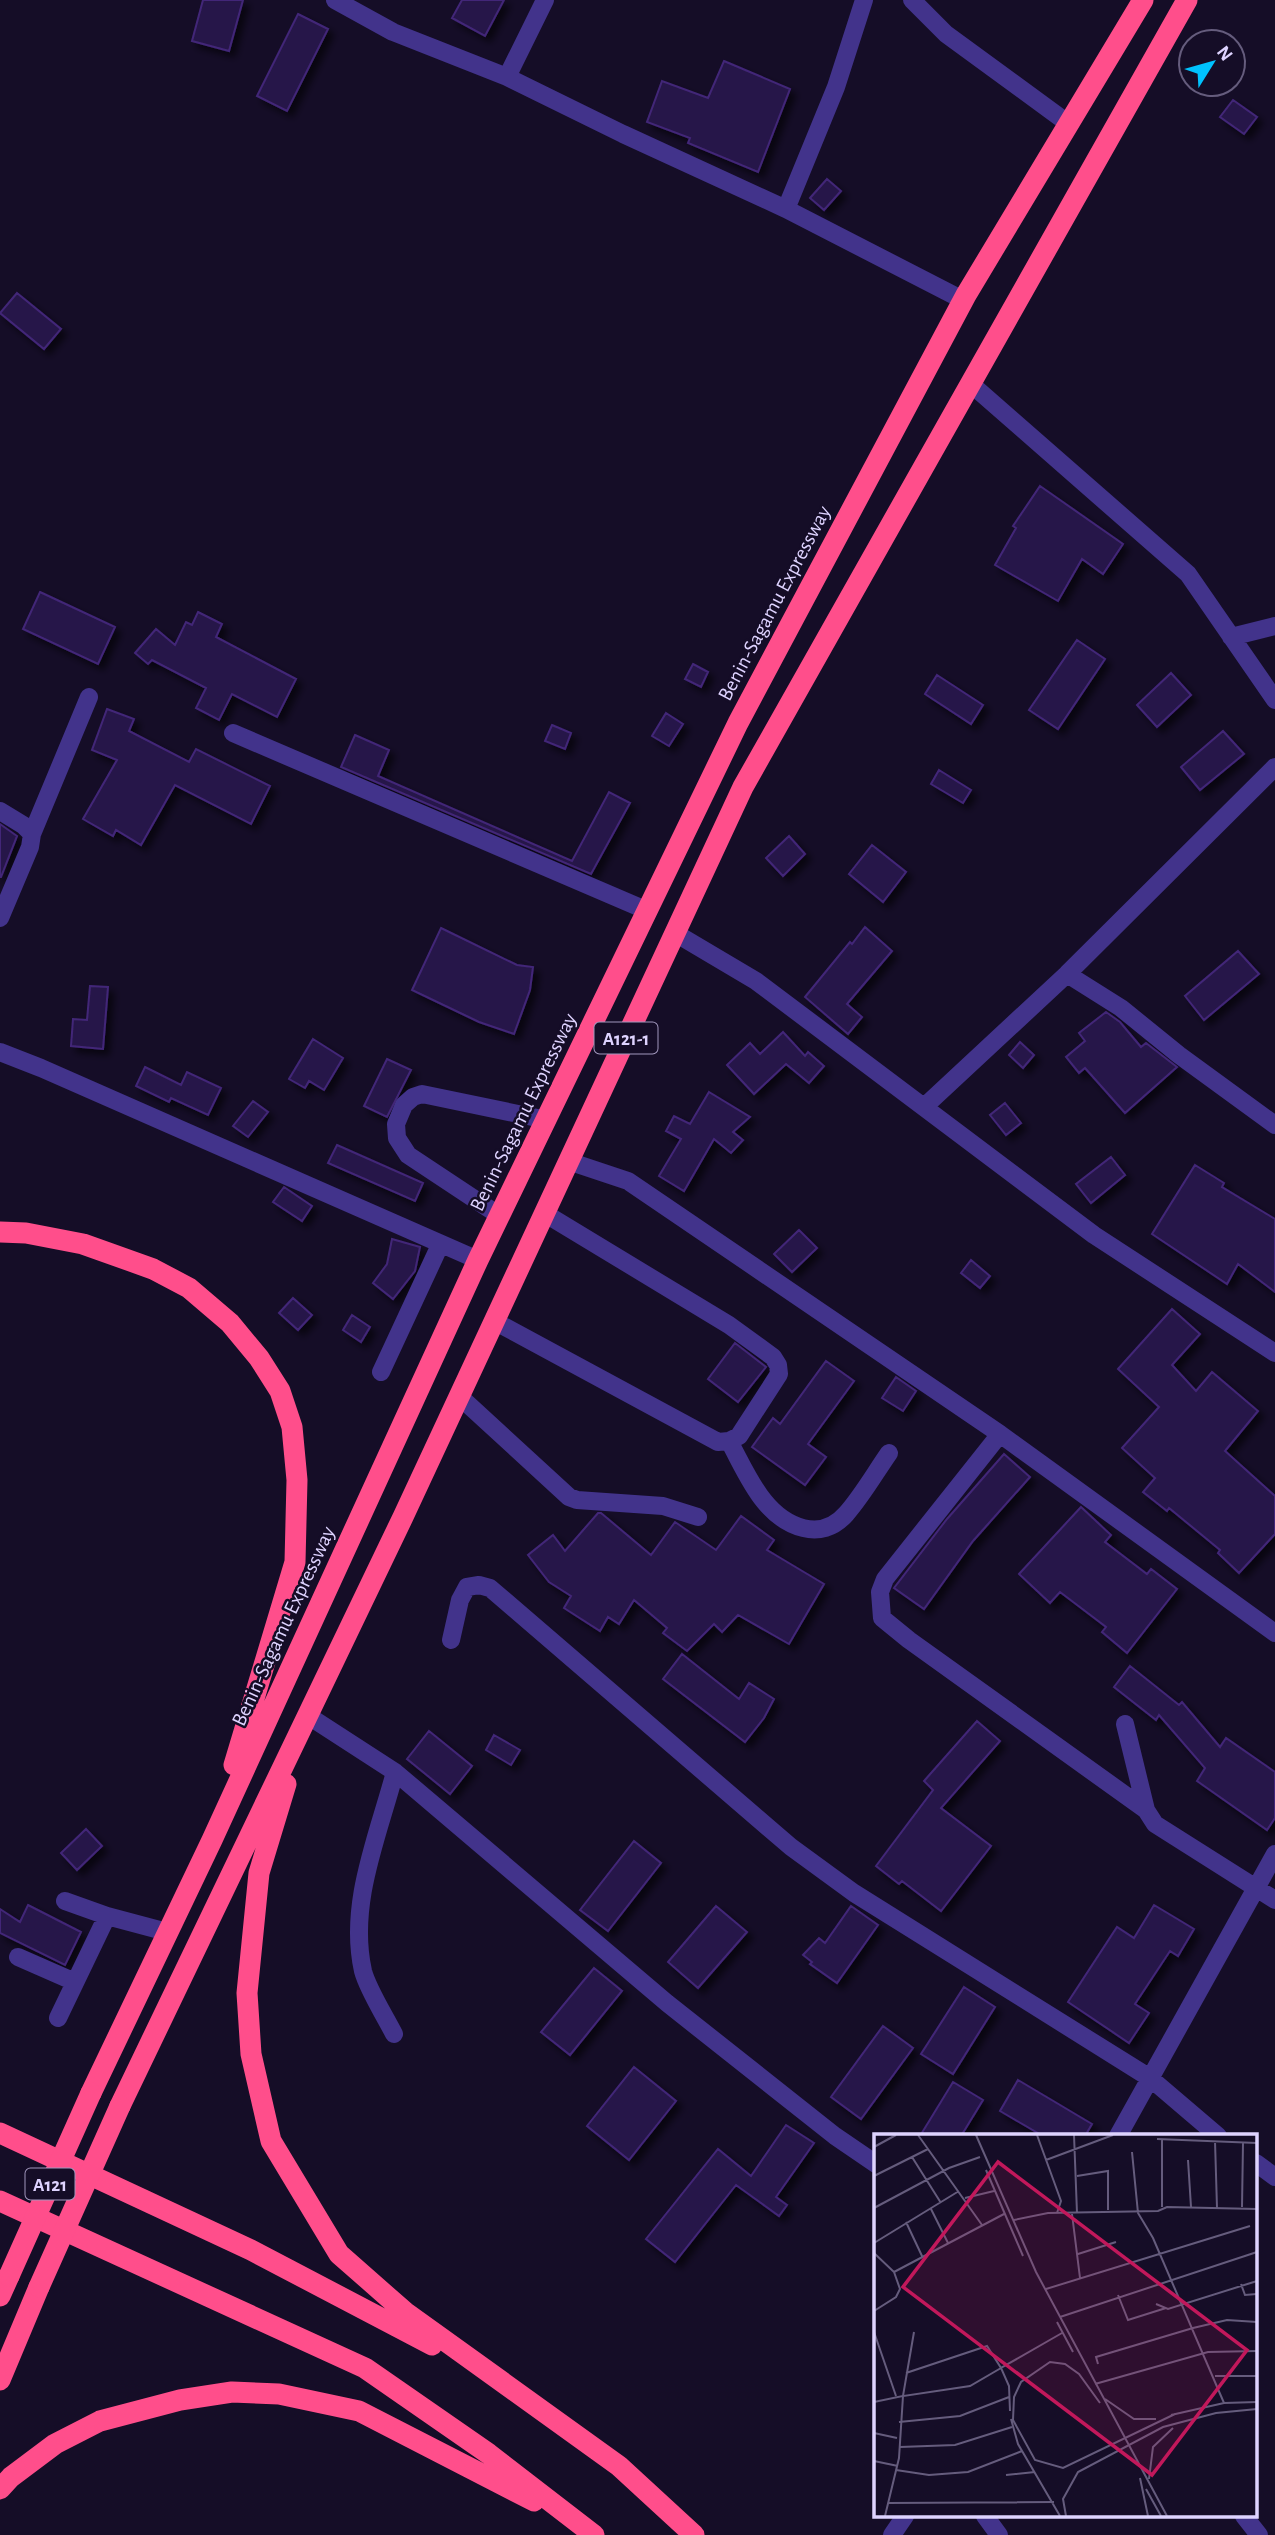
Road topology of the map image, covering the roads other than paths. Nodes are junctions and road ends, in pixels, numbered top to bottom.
1 (334, 0) edge
2 (545, 0) edge
3 (864, 0) edge
4 (912, 0) edge
5 (1143, 0) edge
6 (1187, 0) edge
7 (507, 77) junction
8 (1069, 124) junction
9 (786, 209) junction
10 (963, 300) junction
11 (971, 384) junction
12 (1275, 626) edge
13 (1231, 637) junction
14 (89, 698) dead end
15 (1275, 700) edge
16 (233, 733) dead end
17 (1275, 767) edge
18 (0, 811) edge
19 (32, 834) junction
20 (648, 911) junction
21 (0, 918) edge
22 (675, 933) junction
23 (1066, 974) junction
24 (0, 1052) edge
25 (924, 1107) junction
26 (547, 1120) junction
27 (1275, 1125) edge
28 (568, 1161) junction
29 (544, 1213) junction
30 (500, 1216) junction
31 (0, 1232) edge
32 (440, 1245) junction
33 (478, 1260) junction
34 (494, 1321) junction
35 (1275, 1353) edge
36 (381, 1372) dead end
37 (459, 1396) junction
38 (1000, 1434) junction
39 (729, 1441) junction
40 (889, 1453) dead end
41 (698, 1517) dead end
42 (1275, 1633) edge
43 (451, 1640) dead end
44 (307, 1715) junction
45 (1125, 1724) dead end
46 (395, 1772) junction
47 (1146, 1810) junction
48 (212, 1840) junction
49 (1275, 1854) edge
50 (1256, 1887) junction
51 (1275, 1900) edge
52 (65, 1901) dead end
53 (107, 1916) junction
54 (167, 1932) junction
55 (18, 1957) dead end
56 (75, 1982) junction
57 (58, 2018) dead end
58 (394, 2034) dead end
59 (1150, 2078) junction
60 (91, 2093) joint
61 (120, 2106) joint
62 (0, 2133) edge
63 (1119, 2134) edge
64 (1216, 2134) edge
65 (874, 2163) edge
66 (1258, 2164) edge
67 (1275, 2177) edge
68 (0, 2201) edge
69 (4, 2286) edge
70 (0, 2379) edge
71 (505, 2384) junction
72 (0, 2489) edge
73 (904, 2518) edge
74 (986, 2518) edge
75 (1246, 2518) edge
76 (590, 2531) edge
77 (694, 2535) edge
78 (892, 2535) edge
79 (999, 2535) edge
80 (1259, 2535) edge

1 - 7 street
2 - 7 street
3 - 9 street
4 - 8 street
5 - 8 highway, Benin-Sagamu Expressway / A121-1
6 - 11 highway, A121-1
7 - 9 street
8 - 10 highway, Benin-Sagamu Expressway / A121-1
9 - 10 street
10 - 20 highway, Benin-Sagamu Expressway / A121-1
11 - 13 street
11 - 22 highway, A121-1
12 - 13 street
13 - 15 street
14 - 19 street
16 - 20 street
17 - 23 street
18 - 19 street
19 - 21 street
20 - 26 highway, Benin-Sagamu Expressway / A121-1
22 - 25 street
22 - 28 highway, A121-1
23 - 25 street
23 - 27 street
24 - 32 street
25 - 35 street
26 - 30 highway, Benin-Sagamu Expressway / A121-1
26 - 30 street
28 - 29 highway, A121-1
28 - 38 street
29 - 34 highway, A121-1
29 - 39 street
30 - 33 highway, Benin-Sagamu Expressway / A121-1
31 - 48 highway
32 - 33 street
32 - 36 street
33 - 48 highway, Benin-Sagamu Expressway / A121-1
34 - 37 highway, A121-1
34 - 39 street
37 - 41 street
37 - 44 highway, A121-1
38 - 42 street
38 - 47 street
39 - 40 street
43 - 59 street
44 - 46 street
44 - 61 highway, A121-1
44 - 71 highway
45 - 47 street
46 - 58 street
46 - 65 street
47 - 50 street
48 - 54 highway, Benin-Sagamu Expressway / A121-1
49 - 50 street
50 - 51 street
50 - 59 street
52 - 53 street
53 - 54 street
53 - 56 street
54 - 60 highway, Benin-Sagamu Expressway / A121-1
55 - 56 street
56 - 57 street
59 - 63 street
59 - 64 street
60 - 69 highway, Benin-Sagamu Expressway / A121, bridge
61 - 70 highway, A121, bridge
62 - 71 highway
66 - 67 street
68 - 76 highway
71 - 77 highway
72 - 76 highway
73 - 78 street
74 - 79 street
75 - 80 street

